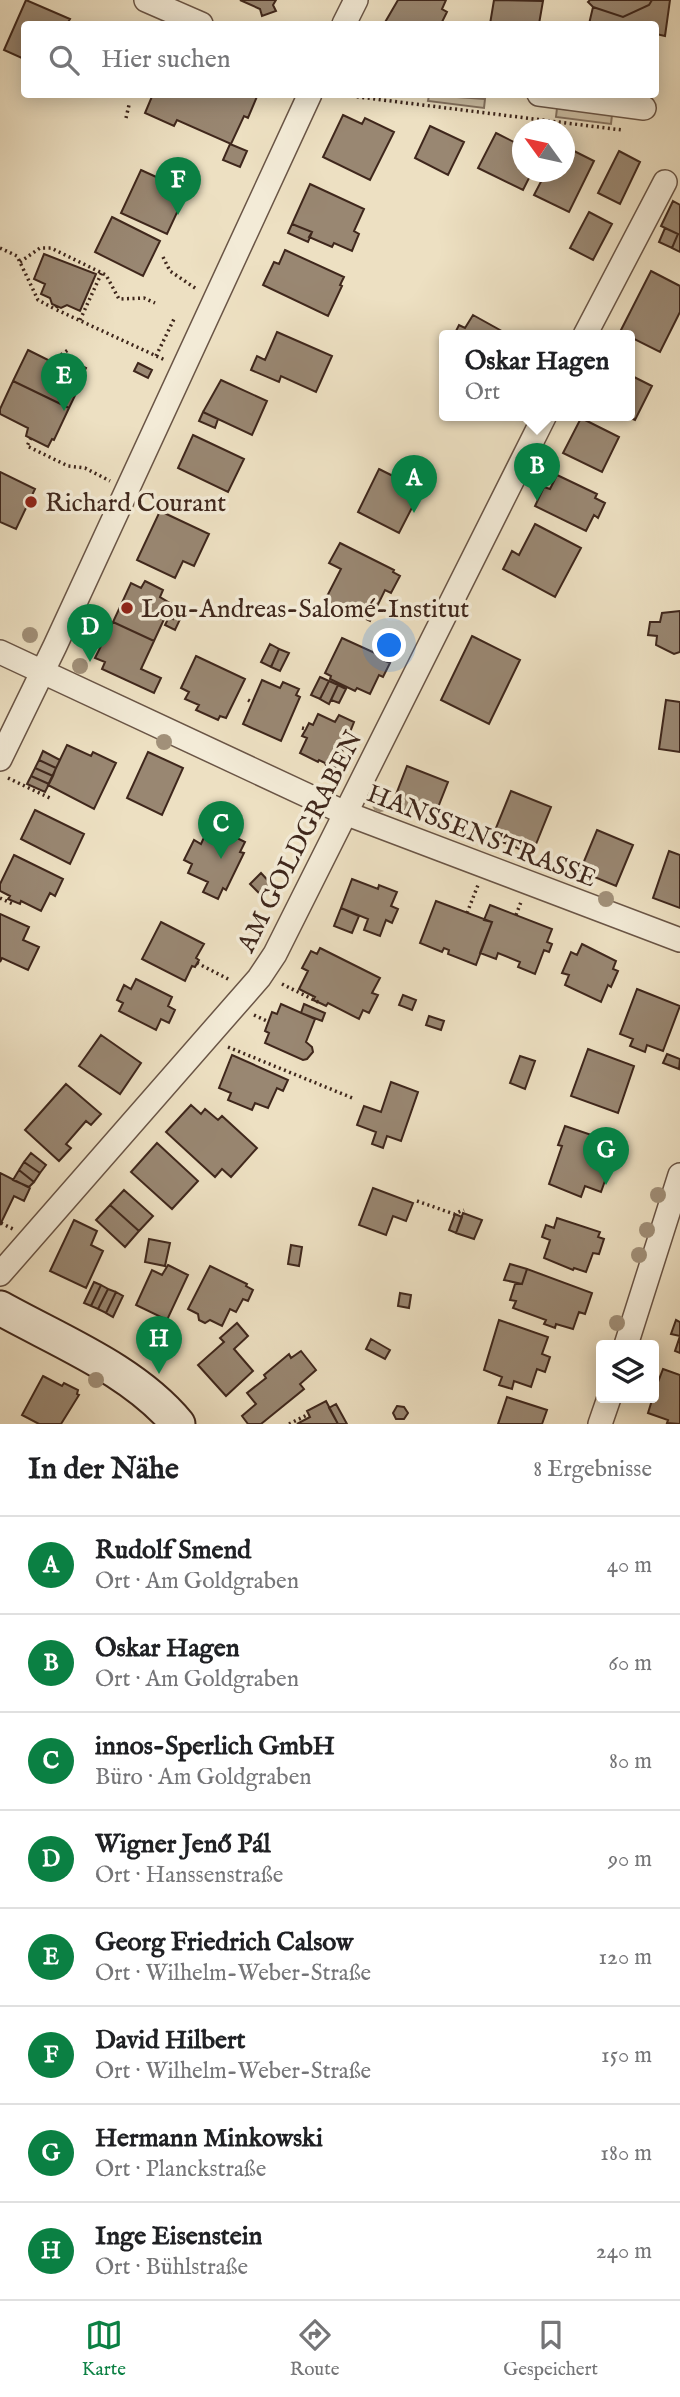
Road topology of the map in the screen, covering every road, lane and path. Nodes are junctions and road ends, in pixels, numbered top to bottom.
1 (146, 0) edge
2 (356, 0) edge
3 (194, 21) edge
4 (346, 21) edge
5 (308, 98) edge
6 (367, 98) edge
7 (569, 98) edge
8 (129, 105) dead end
9 (645, 108) dead end
10 (126, 118) dead end
11 (622, 130) dead end
12 (665, 182) dead end
13 (0, 248) edge
14 (163, 257) dead end
15 (20, 262) junction
16 (102, 272) junction
17 (215, 300) junction
18 (155, 303) dead end
19 (175, 317) dead end
20 (80, 320) junction
21 (588, 330) edge
22 (68, 350) dead end
23 (51, 361) dead end
24 (542, 421) edge
25 (31, 438) dead end
26 (127, 489) junction
27 (0, 652) edge
28 (42, 672) junction
29 (0, 759) edge
30 (0, 775) edge
31 (52, 799) dead end
32 (345, 813) junction
33 (485, 867) junction
34 (0, 898) edge
35 (14, 902) dead end
36 (467, 913) dead end
37 (680, 940) edge
38 (197, 964) dead end
39 (255, 981) junction
40 (320, 1003) dead end
41 (205, 1038) junction
42 (355, 1099) dead end
43 (680, 1175) edge
44 (418, 1201) dead end
45 (464, 1210) dead end
46 (1, 1223) edge
47 (10, 1228) dead end
48 (0, 1273) edge
49 (0, 1308) edge
50 (628, 1340) edge
51 (607, 1403) edge
52 (309, 1414) dead end
53 (178, 1424) edge
54 (289, 1424) edge
55 (600, 1424) edge

1 - 3 street
2 - 4 street
5 - 17 street
6 - 11 path
7 - 9 street
8 - 10 path
12 - 21 street
13 - 15 path
14 - 17 path
15 - 16 path
15 - 20 path
16 - 18 path
16 - 20 path
17 - 26 street
19 - 20 path
22 - 23 path
24 - 32 street, AM GOLDGRABEN
25 - 26 path
26 - 28 street
27 - 28 street, HANSSENSTRASSE
28 - 29 street
28 - 32 street, HANSSENSTRASSE
30 - 31 path
32 - 33 street, HANSSENSTRASSE
32 - 39 street, AM GOLDGRABEN
33 - 36 path
33 - 37 street, HANSSENSTRASSE
34 - 35 path
38 - 39 path
39 - 40 path
39 - 41 street, AM GOLDGRABEN
41 - 42 path
41 - 48 street, AM GOLDGRABEN
43 - 50 street
44 - 45 path
46 - 47 path
49 - 53 street
51 - 55 street
52 - 54 path

